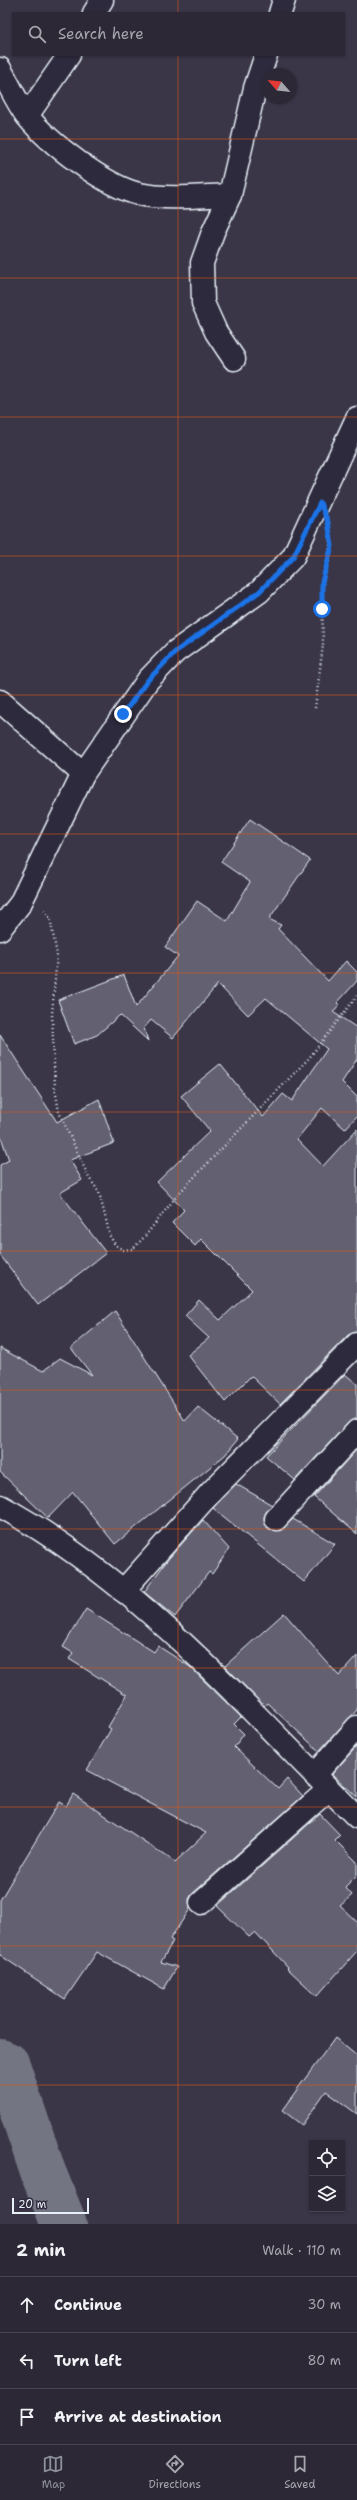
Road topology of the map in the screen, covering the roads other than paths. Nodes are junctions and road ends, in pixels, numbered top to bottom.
1 (102, 0) edge
2 (284, 0) edge
3 (95, 12) edge
4 (280, 12) edge
5 (68, 56) edge
6 (266, 56) edge
7 (0, 69) edge
8 (27, 116) junction
9 (230, 195) junction
10 (234, 359) dead end
11 (357, 418) edge
12 (0, 701) edge
13 (83, 774) junction
14 (0, 929) edge
15 (357, 1344) edge
16 (357, 1431) edge
17 (0, 1506) edge
18 (276, 1519) dead end
19 (123, 1591) junction
20 (357, 1727) edge
21 (322, 1782) junction
22 (357, 1817) edge
23 (201, 1903) dead end

1 - 3 street
2 - 4 street
5 - 8 street
6 - 9 street
7 - 8 street
8 - 9 street
9 - 10 street
11 - 13 street
12 - 13 street
13 - 14 street
15 - 19 street
16 - 18 street
17 - 19 street
19 - 21 street
20 - 21 street
21 - 22 street
21 - 23 street

